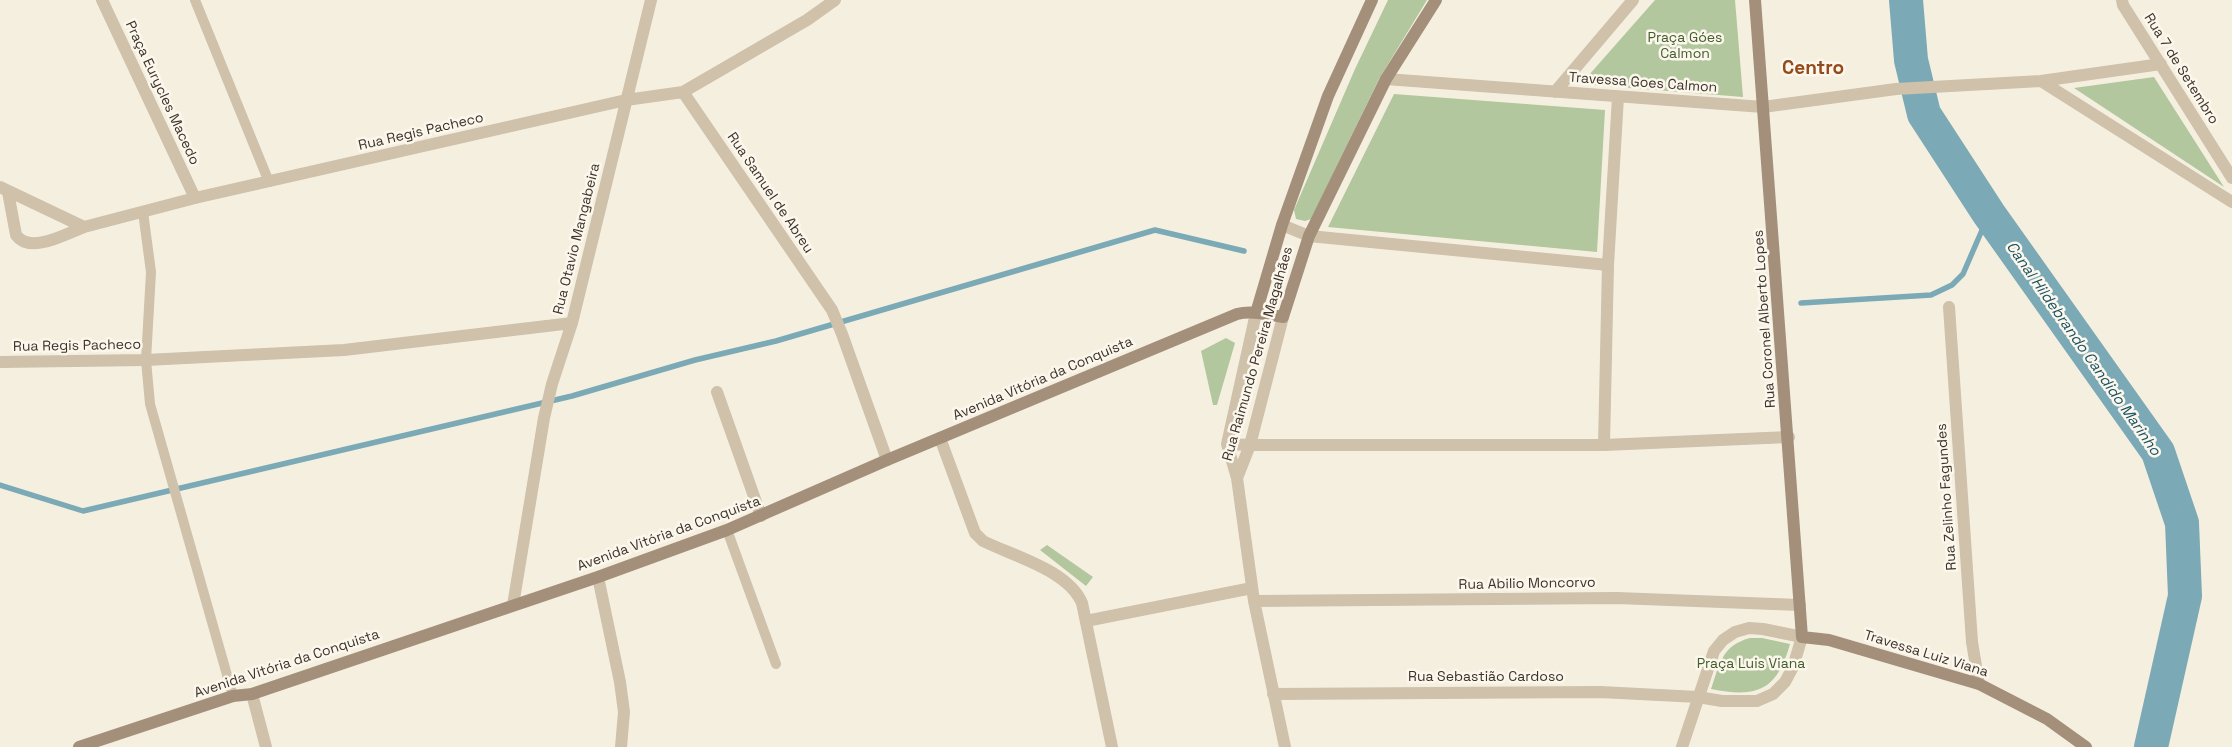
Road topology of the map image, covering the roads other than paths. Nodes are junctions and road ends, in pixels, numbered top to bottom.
1 (102, 0) edge
2 (195, 0) edge
3 (651, 0) edge
4 (835, 0) edge
5 (1372, 0) edge
6 (1436, 0) edge
7 (1633, 0) edge
8 (1755, 0) edge
9 (2122, 0) edge
10 (2161, 64) junction
11 (1386, 79) junction
12 (2041, 81) junction
13 (683, 92) junction
14 (1555, 92) junction
15 (1618, 96) junction
16 (626, 100) junction
17 (1763, 107) junction
18 (2232, 178) edge
19 (270, 182) junction
20 (4, 190) edge
21 (195, 198) junction
22 (2232, 202) edge
23 (143, 212) junction
24 (1282, 226) junction
25 (84, 227) junction
26 (1309, 236) junction
27 (1608, 265) junction
28 (1949, 307) dead end
29 (1256, 313) junction
30 (1283, 318) junction
31 (572, 323) junction
32 (146, 360) junction
33 (0, 362) edge
34 (717, 392) dead end
35 (940, 438) junction
36 (1789, 438) junction
37 (1227, 444) junction
38 (1604, 445) junction
39 (1250, 446) junction
40 (887, 460) junction
41 (1237, 478) junction
42 (762, 516) junction
43 (727, 530) junction
44 (598, 577) junction
45 (1252, 588) junction
46 (1254, 601) junction
47 (513, 605) junction
48 (1800, 605) junction
49 (1086, 621) junction
50 (1802, 637) junction
51 (776, 664) dead end
52 (1979, 684) junction
53 (252, 694) junction
54 (1273, 694) junction
55 (232, 696) junction
56 (1698, 697) junction
57 (79, 747) edge
58 (266, 747) edge
59 (621, 747) edge
60 (1112, 747) edge
61 (1285, 747) edge
62 (1682, 747) edge
63 (2086, 747) edge

1 - 21 street, Praça Eurycles Macedo
2 - 19 lane
3 - 16 street, Rua Otavio Mangabeira
4 - 13 street, Rua Regis Pacheco
5 - 24 main road, Rua Raimundo Pereira Magalhães
6 - 11 main road, Rua Raimundo Pereira Magalhães
7 - 14 street
8 - 17 main road, Rua Coronel Alberto Lopes
9 - 10 street, Rua 7 de Setembro
10 - 12 street, Travessa Goes Calmon
10 - 18 street, Rua 7 de Setembro
11 - 14 street, Travessa Goes Calmon
11 - 26 main road, Rua Raimundo Pereira Magalhães
12 - 17 street, Travessa Goes Calmon
12 - 22 street
13 - 16 street, Rua Regis Pacheco
13 - 40 street, Rua Samuel de Abreu
14 - 15 street, Travessa Goes Calmon
15 - 17 street, Travessa Goes Calmon
15 - 27 street
16 - 19 street, Rua Regis Pacheco
16 - 31 street, Rua Otavio Mangabeira
17 - 36 main road, Rua Coronel Alberto Lopes
19 - 21 street, Rua Regis Pacheco
20 - 25 street
20 - 25 street, Rua Regis Pacheco
21 - 23 street, Rua Regis Pacheco
23 - 25 street, Rua Regis Pacheco
23 - 32 lane
24 - 26 street
24 - 29 main road, Rua Raimundo Pereira Magalhães
26 - 27 street
26 - 30 main road, Rua Raimundo Pereira Magalhães
27 - 38 street
28 - 52 street, Rua Zelinho Fagundes
29 - 30 main road, Avenida Vitória da Conquista
29 - 35 main road, Avenida Vitória da Conquista
29 - 37 street, Rua Raimundo Pereira Magalhães
30 - 39 street, Rua Raimundo Pereira Magalhães
31 - 32 street, Rua Regis Pacheco
31 - 47 street, Rua Otavio Mangabeira
32 - 33 street, Rua Regis Pacheco
32 - 55 lane
34 - 42 street
35 - 40 main road, Avenida Vitória da Conquista
35 - 49 street
36 - 38 street
36 - 48 main road, Rua Coronel Alberto Lopes
37 - 39 street
37 - 41 street, Rua Raimundo Pereira Magalhães
38 - 39 street
39 - 41 street, Rua Raimundo Pereira Magalhães
40 - 42 main road, Avenida Vitória da Conquista
41 - 45 street, Rua Raimundo Pereira Magalhães
42 - 43 main road, Avenida Vitória da Conquista
43 - 44 main road, Avenida Vitória da Conquista
43 - 51 lane
44 - 47 main road, Avenida Vitória da Conquista
44 - 59 street
45 - 46 street, Rua Raimundo Pereira Magalhães
45 - 49 street
46 - 48 street, Rua Abilio Moncorvo
46 - 54 street, Rua Raimundo Pereira Magalhães
47 - 53 main road, Avenida Vitória da Conquista
48 - 50 main road, Rua Coronel Alberto Lopes
49 - 60 street
50 - 52 main road, Travessa Luiz Viana
50 - 56 street
50 - 56 street
52 - 63 main road, Travessa Luiz Viana
53 - 55 main road, Avenida Vitória da Conquista
53 - 58 street
54 - 56 street, Rua Sebastião Cardoso
54 - 61 street, Rua Raimundo Pereira Magalhães
55 - 57 main road, Avenida Vitória da Conquista
56 - 62 street

